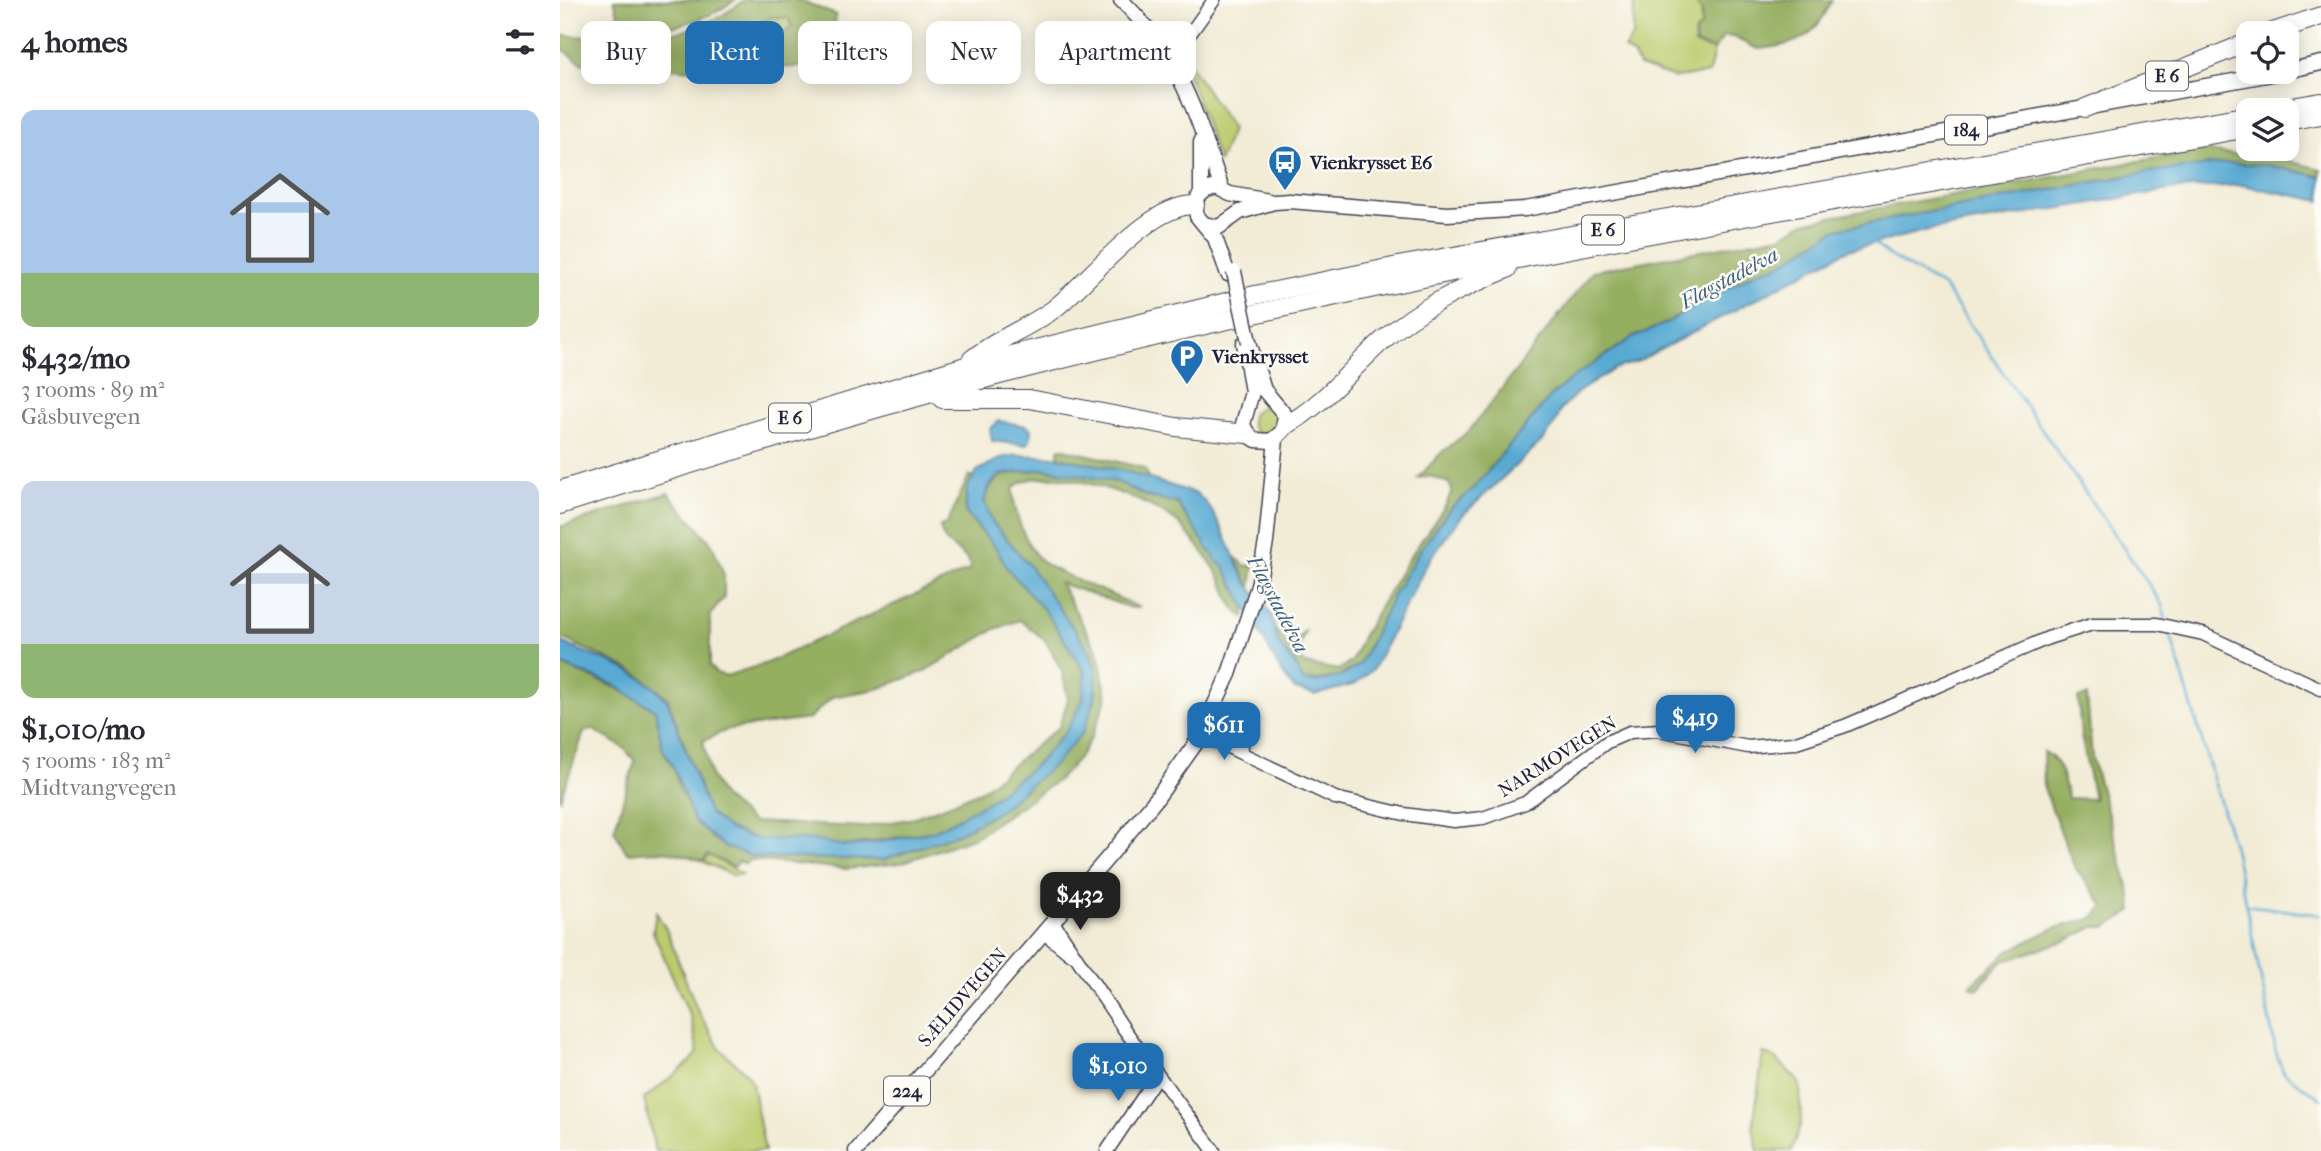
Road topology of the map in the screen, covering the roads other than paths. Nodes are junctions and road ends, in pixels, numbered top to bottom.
1 (1121, 0) edge
2 (1214, 0) edge
3 (2321, 16) edge
4 (1139, 21) edge
5 (2299, 23) edge
6 (1196, 25) edge
7 (2236, 47) edge
8 (2321, 63) edge
9 (2299, 68) edge
10 (2236, 80) edge
11 (1182, 84) edge
12 (2321, 102) edge
13 (2299, 106) edge
14 (2085, 108) junction
15 (2321, 115) edge
16 (2236, 117) edge
17 (2299, 119) edge
18 (1200, 125) junction
19 (2236, 130) edge
20 (1226, 191) junction
21 (1198, 199) junction
22 (1274, 202) junction
23 (1231, 219) junction
24 (1204, 224) junction
25 (1524, 257) junction
26 (1231, 273) junction
27 (1247, 343) junction
28 (962, 367) junction
29 (1270, 401) junction
30 (900, 402) junction
31 (1249, 407) junction
32 (1281, 432) junction
33 (1252, 437) junction
34 (1270, 481) junction
35 (560, 490) edge
36 (560, 505) edge
37 (2321, 689) edge
38 (1205, 727) junction
39 (1048, 927) junction
40 (1157, 1076) junction
41 (856, 1151) edge
42 (1107, 1151) edge
43 (1214, 1151) edge

1 - 4 main road, 224
2 - 6 main road
3 - 5 highway
7 - 14 highway, E 6
8 - 9 main road, 184
10 - 14 main road, 184
11 - 18 main road, 224
12 - 13 highway
14 - 22 main road, 184
15 - 17 highway
16 - 28 highway, E 6
18 - 20 main road, 224
18 - 21 main road, 224
19 - 25 highway, E 6
20 - 21 main road
20 - 22 main road, 184
20 - 23 main road, 224
21 - 24 main road, 224
21 - 28 highway, E 6
22 - 23 main road, 184
23 - 24 main road
23 - 26 main road, 224
24 - 26 main road, 224
25 - 30 highway, E 6
25 - 32 highway, E 6
26 - 27 main road, 224, bridge
27 - 29 main road, 224
27 - 31 main road, 224
28 - 35 highway, E 6
29 - 31 main road
29 - 32 main road, 224
30 - 33 highway, E 6
30 - 36 highway, E 6
31 - 33 main road, 224
32 - 33 main road
32 - 34 main road, 224
33 - 34 main road, 224
34 - 38 main road, SÆLIDVEGEN / 224
37 - 38 main road, NARMOVEGEN
38 - 39 main road, SÆLIDVEGEN / 224
39 - 40 main road
39 - 41 main road, SÆLIDVEGEN / 224
40 - 42 main road
40 - 43 main road

